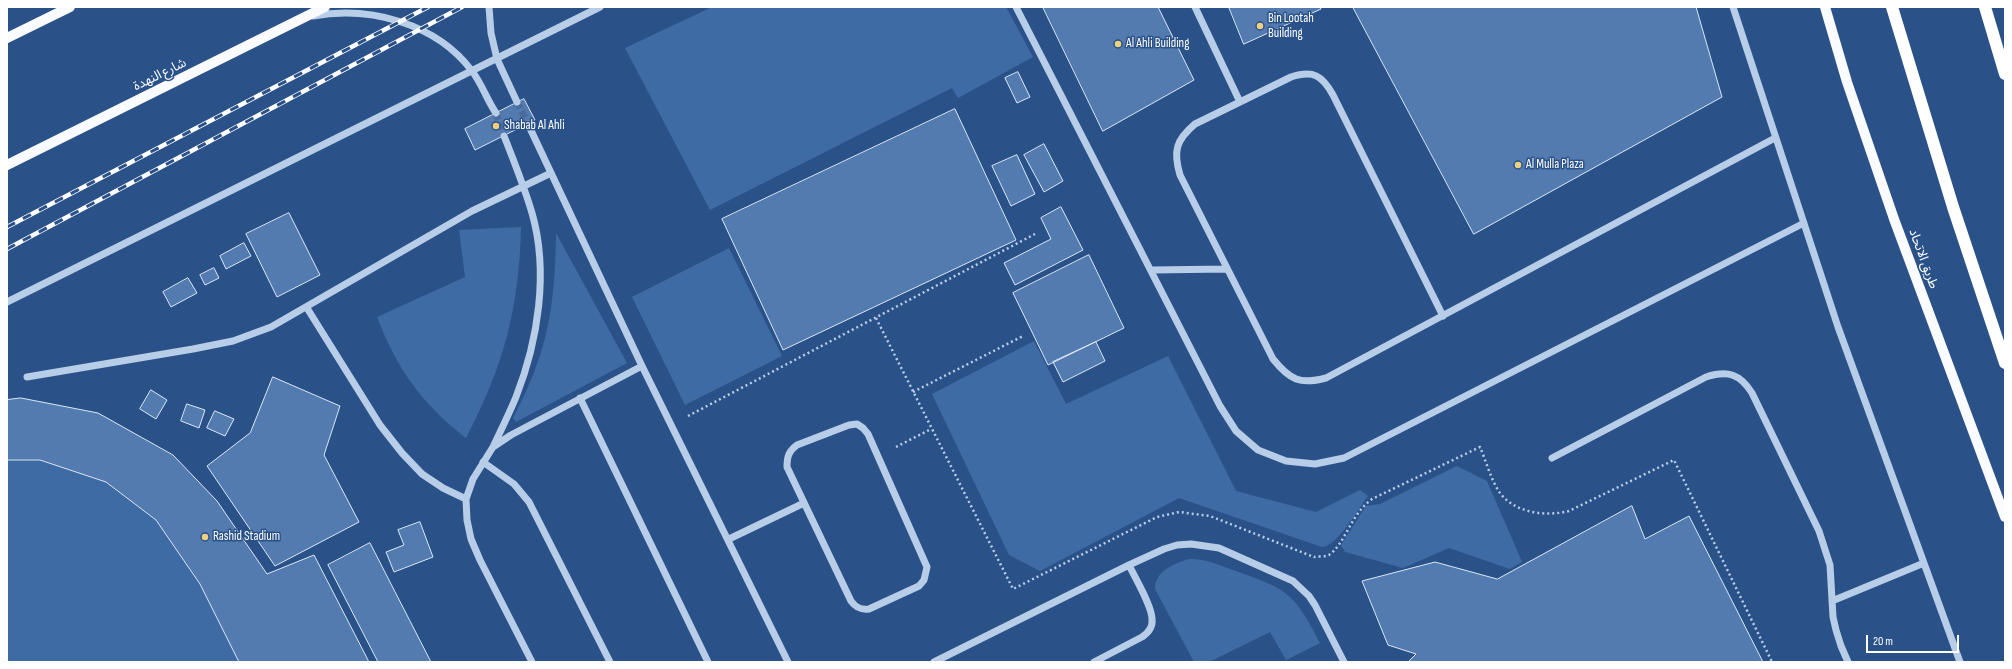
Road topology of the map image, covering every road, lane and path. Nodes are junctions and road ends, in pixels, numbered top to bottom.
1 (70, 7) edge
2 (325, 7) edge
3 (489, 7) edge
4 (600, 7) edge
5 (1016, 7) edge
6 (1195, 7) edge
7 (1733, 7) edge
8 (1825, 7) edge
9 (1892, 7) edge
10 (1984, 7) edge
11 (305, 17) junction
12 (7, 38) edge
13 (497, 59) junction
14 (472, 71) junction
15 (2005, 74) edge
16 (517, 102) tunnel mouth
17 (1240, 102) junction
18 (496, 113) tunnel mouth
19 (528, 124) tunnel mouth
20 (504, 136) tunnel mouth
21 (1775, 138) junction
22 (7, 166) edge
23 (551, 173) junction
24 (523, 186) junction
25 (1804, 223) junction
26 (1035, 234) dead end
27 (1228, 269) junction
28 (1152, 270) junction
29 (7, 302) edge
30 (307, 308) junction
31 (1443, 316) junction
32 (876, 318) junction
33 (1023, 336) dead end
34 (2005, 363) edge
35 (642, 366) junction
36 (27, 377) dead end
37 (913, 392) junction
38 (580, 398) junction
39 (672, 425) junction
40 (932, 429) junction
41 (493, 447) junction
42 (878, 456) junction
43 (1552, 458) dead end
44 (483, 462) junction
45 (466, 499) junction
46 (804, 503) junction
47 (2005, 517) edge
48 (729, 539) junction
49 (1924, 563) junction
50 (1129, 565) junction
51 (1832, 601) junction
52 (532, 662) edge
53 (610, 662) edge
54 (708, 662) edge
55 (788, 662) edge
56 (934, 662) edge
57 (1094, 662) edge
58 (1344, 662) edge
59 (1772, 662) edge
60 (1848, 662) edge
61 (1960, 662) edge

1 - 12 main road
2 - 11 main road, شارع النهدة
3 - 13 lane
4 - 13 lane
5 - 28 lane
6 - 17 lane
7 - 21 lane
8 - 47 main road, طريق الاتحاد
9 - 34 highway
10 - 15 highway
11 - 14 lane
11 - 22 main road, شارع النهدة
13 - 14 lane
13 - 16 lane
14 - 18 lane
14 - 29 lane
17 - 27 lane
17 - 31 lane
19 - 23 lane
20 - 24 lane
21 - 25 lane
21 - 31 lane
23 - 24 lane
23 - 35 lane
24 - 30 lane
24 - 41 lane
25 - 28 lane
25 - 49 lane
26 - 32 path
27 - 28 lane
27 - 31 lane
30 - 36 lane
30 - 45 lane
32 - 37 path
32 - 39 path
33 - 37 path
35 - 38 lane
35 - 39 lane
37 - 40 path
38 - 41 lane
38 - 54 lane
39 - 48 lane
40 - 42 path
40 - 59 path
41 - 44 lane
42 - 46 lane
42 - 46 lane
43 - 51 lane
44 - 45 lane
44 - 53 lane
45 - 52 lane
46 - 48 lane
48 - 55 lane
49 - 51 lane
49 - 61 lane
50 - 56 lane
50 - 57 lane
50 - 58 lane
51 - 60 lane

